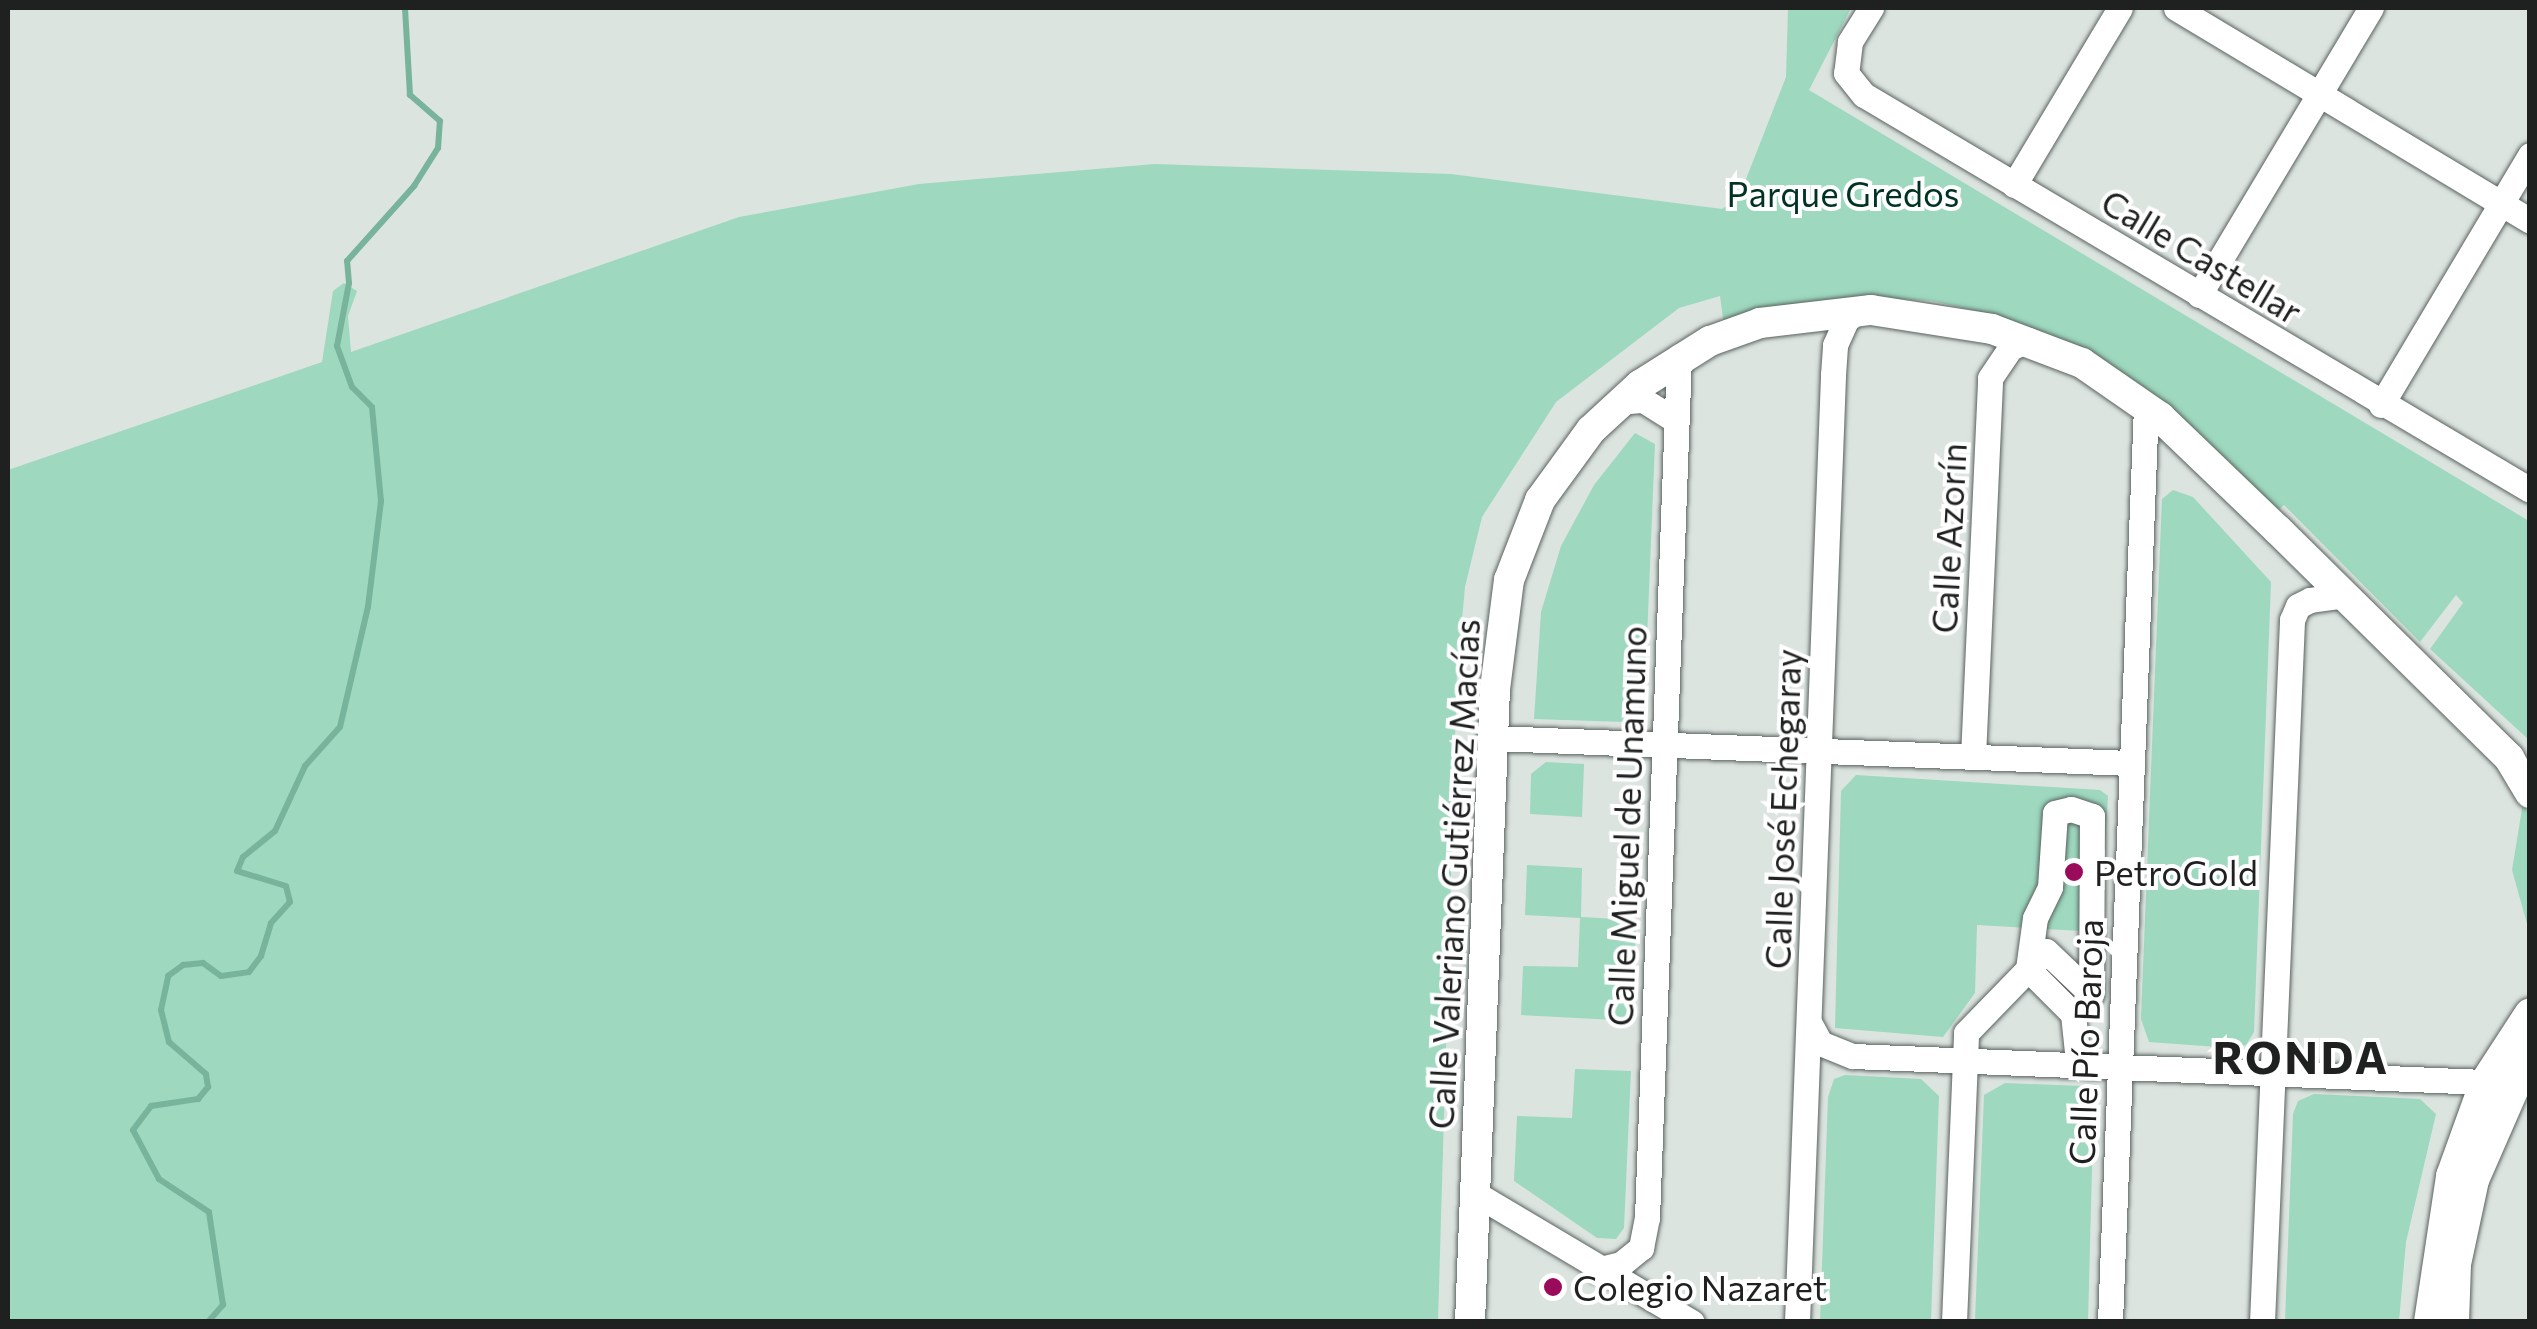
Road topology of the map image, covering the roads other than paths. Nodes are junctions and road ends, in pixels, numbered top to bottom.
1 (1871, 8) edge
2 (2120, 8) edge
3 (2176, 8) edge
4 (2371, 8) edge
5 (2319, 94) junction
6 (2530, 155) edge
7 (2014, 185) junction
8 (2500, 204) junction
9 (2530, 221) edge
10 (2199, 295) junction
11 (1860, 310) junction
12 (2028, 340) junction
13 (1679, 356) junction
14 (1618, 402) junction
15 (2381, 404) junction
16 (2146, 406) junction
17 (1676, 420) junction
18 (2530, 490) edge
19 (2344, 595) junction
20 (1494, 738) junction
21 (1664, 744) junction
22 (1819, 750) junction
23 (1973, 756) junction
24 (2519, 761) edge
25 (2131, 763) junction
26 (2530, 793) edge
27 (2028, 969) junction
28 (2091, 994) junction
29 (2073, 1014) junction
30 (2530, 1014) edge
31 (1809, 1022) junction
32 (1962, 1060) junction
33 (2092, 1066) junction
34 (2120, 1067) junction
35 (2525, 1073) edge
36 (2273, 1074) junction
37 (2485, 1082) junction
38 (1476, 1194) junction
39 (1598, 1270) junction
40 (1470, 1322) edge
41 (1692, 1322) edge
42 (1797, 1322) edge
43 (1954, 1322) edge
44 (2110, 1322) edge
45 (2262, 1322) edge
46 (2429, 1322) edge
47 (2454, 1322) edge

1 - 7 street, Calle Castellar
2 - 7 street
3 - 5 street
4 - 5 street
5 - 8 street
5 - 10 street
6 - 8 street
7 - 10 street, Calle Castellar
8 - 9 street
8 - 15 street
10 - 15 street, Calle Castellar
11 - 12 main road, Calle Valeriano Gutiérrez Macías
11 - 13 main road, Calle Valeriano Gutiérrez Macías
11 - 22 street, Calle José Echegaray
12 - 16 main road, Calle Valeriano Gutiérrez Macías
12 - 23 street, Calle Azorín
13 - 14 main road, Calle Valeriano Gutiérrez Macías
13 - 17 street, Calle Miguel de Unamuno
14 - 17 street
14 - 20 main road, Calle Valeriano Gutiérrez Macías
15 - 18 street, Calle Castellar
16 - 19 main road, Calle Valeriano Gutiérrez Macías
16 - 25 street, Calle Pío Baroja
17 - 21 street, Calle Miguel de Unamuno
19 - 24 main road, Calle Valeriano Gutiérrez Macías
19 - 36 street
20 - 21 street
20 - 38 main road, Calle Valeriano Gutiérrez Macías
21 - 22 street
21 - 39 street, Calle Miguel de Unamuno
22 - 23 street
22 - 31 street, Calle José Echegaray
23 - 25 street
24 - 26 main road, Calle Valeriano Gutiérrez Macías
25 - 34 street, Calle Pío Baroja
27 - 28 street
27 - 28 street
27 - 29 street
27 - 32 street
28 - 29 street
29 - 33 street
30 - 37 main road
31 - 32 street
31 - 42 street, Calle José Echegaray
32 - 33 street
32 - 43 street
33 - 34 street
34 - 36 street
34 - 44 street, Calle Pío Baroja
35 - 47 main road
36 - 37 street
36 - 45 street
37 - 46 main road
38 - 39 street
38 - 40 main road, Calle Valeriano Gutiérrez Macías
39 - 41 street

